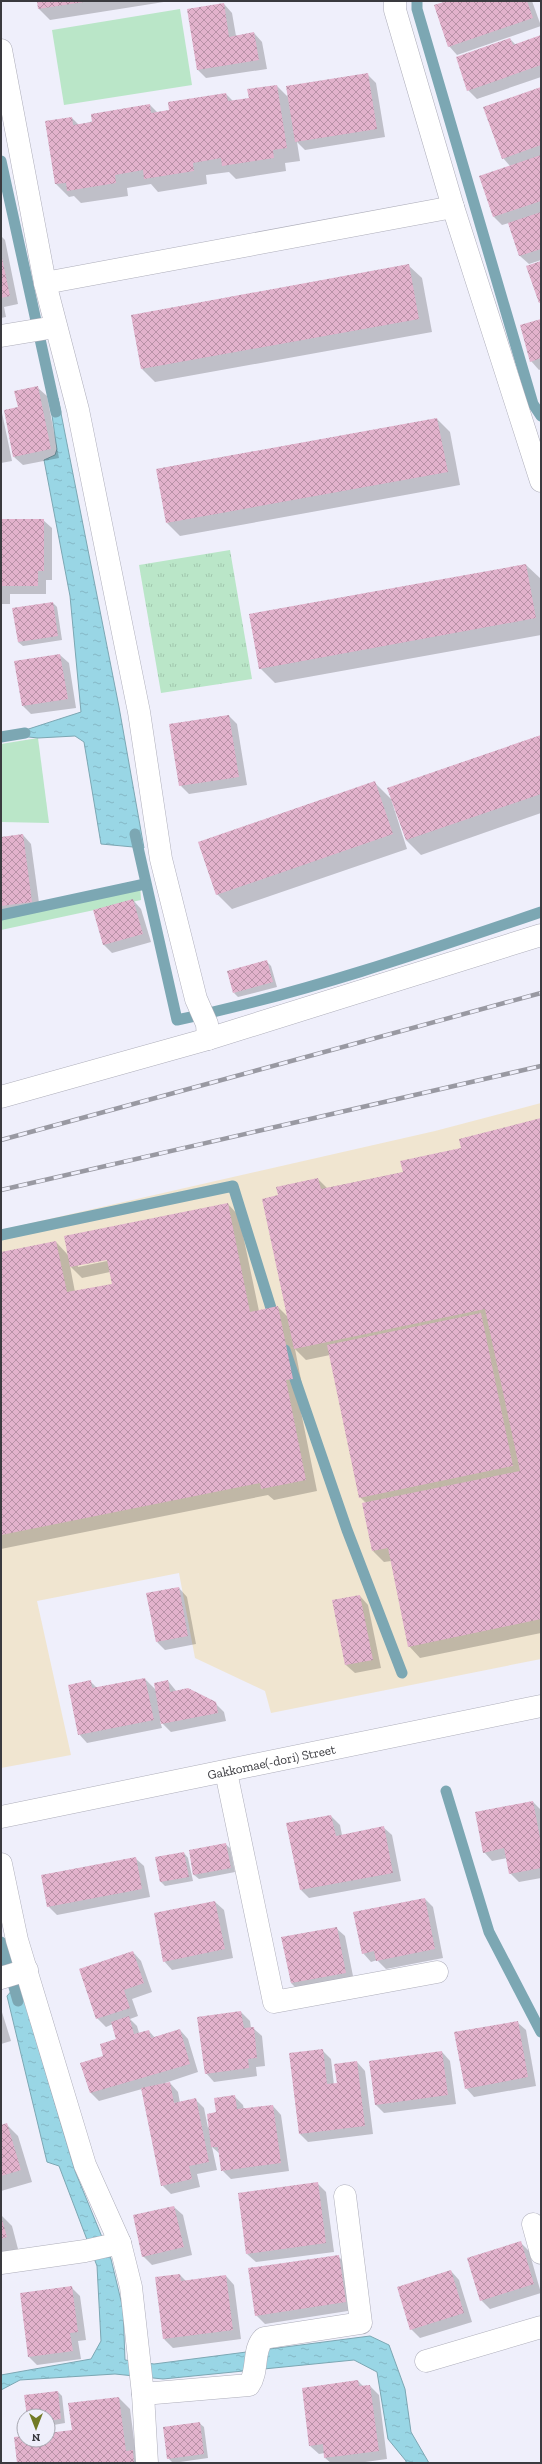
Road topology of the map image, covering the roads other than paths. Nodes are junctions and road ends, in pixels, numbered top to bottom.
1 (395, 1) edge
2 (1, 50) edge
3 (453, 207) junction
4 (45, 283) junction
5 (55, 327) junction
6 (1, 336) edge
7 (541, 481) edge
8 (541, 935) edge
9 (207, 1031) junction
10 (1, 1097) edge
11 (541, 1706) edge
12 (226, 1772) junction
13 (1, 1817) edge
14 (1, 1864) edge
15 (27, 1970) junction
16 (437, 1972) dead end
17 (1, 1978) edge
18 (345, 2196) dead end
19 (533, 2224) dead end
20 (120, 2243) junction
21 (541, 2253) edge
22 (1, 2263) edge
23 (541, 2327) edge
24 (426, 2361) dead end
25 (142, 2387) junction
26 (147, 2463) edge

1 - 3 street
2 - 4 street
3 - 4 street
3 - 7 street
4 - 5 street
5 - 6 street
5 - 9 street
8 - 9 street
9 - 10 street
11 - 12 street, Gakkomae(-dori) Street
12 - 13 street, Gakkomae(-dori) Street
12 - 16 street
14 - 15 street
15 - 17 street
15 - 20 street
18 - 25 street
19 - 21 street
20 - 22 street
20 - 25 street
23 - 24 street
25 - 26 street

